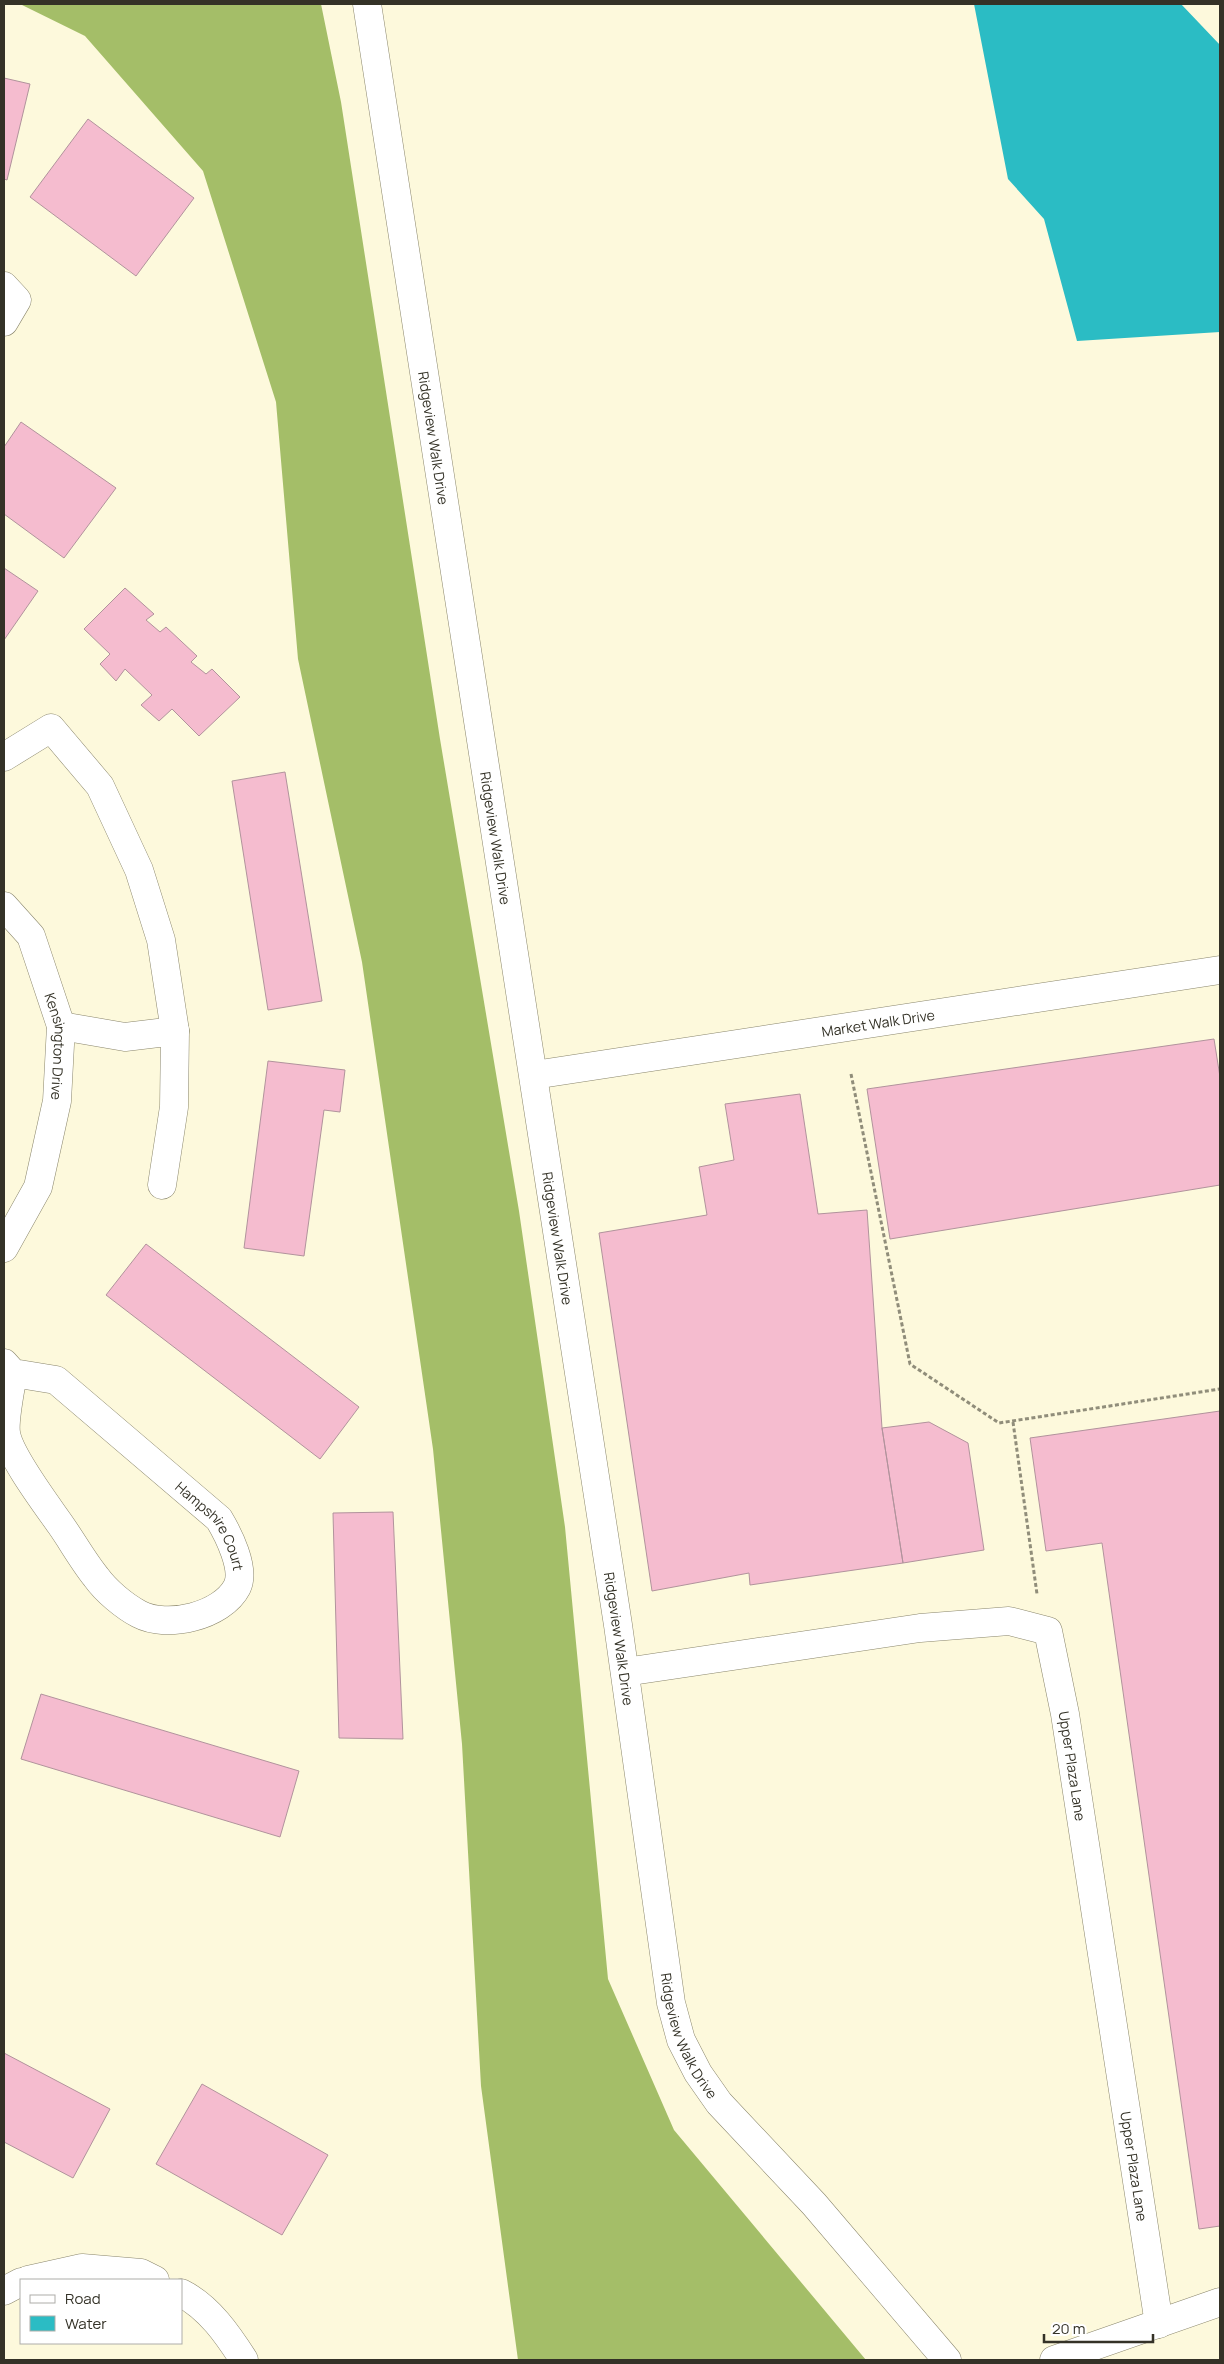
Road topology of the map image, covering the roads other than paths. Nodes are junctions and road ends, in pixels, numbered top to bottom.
1 (370, 10) edge
2 (4, 286) edge
3 (4, 322) edge
4 (4, 757) edge
5 (4, 906) edge
6 (1220, 970) edge
7 (60, 1026) junction
8 (175, 1031) junction
9 (534, 1075) junction
10 (162, 1186) dead end
11 (4, 1248) edge
12 (8, 1368) edge
13 (626, 1672) junction
14 (32, 2279) edge
15 (153, 2279) edge
16 (20, 2283) edge
17 (4, 2291) edge
18 (182, 2294) edge
19 (1220, 2302) edge
20 (1159, 2324) junction
21 (244, 2360) edge
22 (947, 2360) edge
23 (1054, 2360) edge

1 - 9 street, Ridgeview Walk Drive
2 - 3 street
4 - 8 street
5 - 7 street, Kensington Drive
6 - 9 street, Market Walk Drive
7 - 8 street
7 - 11 street, Kensington Drive
8 - 10 street
9 - 13 street, Ridgeview Walk Drive
12 - 12 street, Hampshire Court
13 - 20 street, Upper Plaza Lane
13 - 22 street, Ridgeview Walk Drive
14 - 15 street
16 - 17 street
18 - 21 street
19 - 20 street
20 - 23 street

